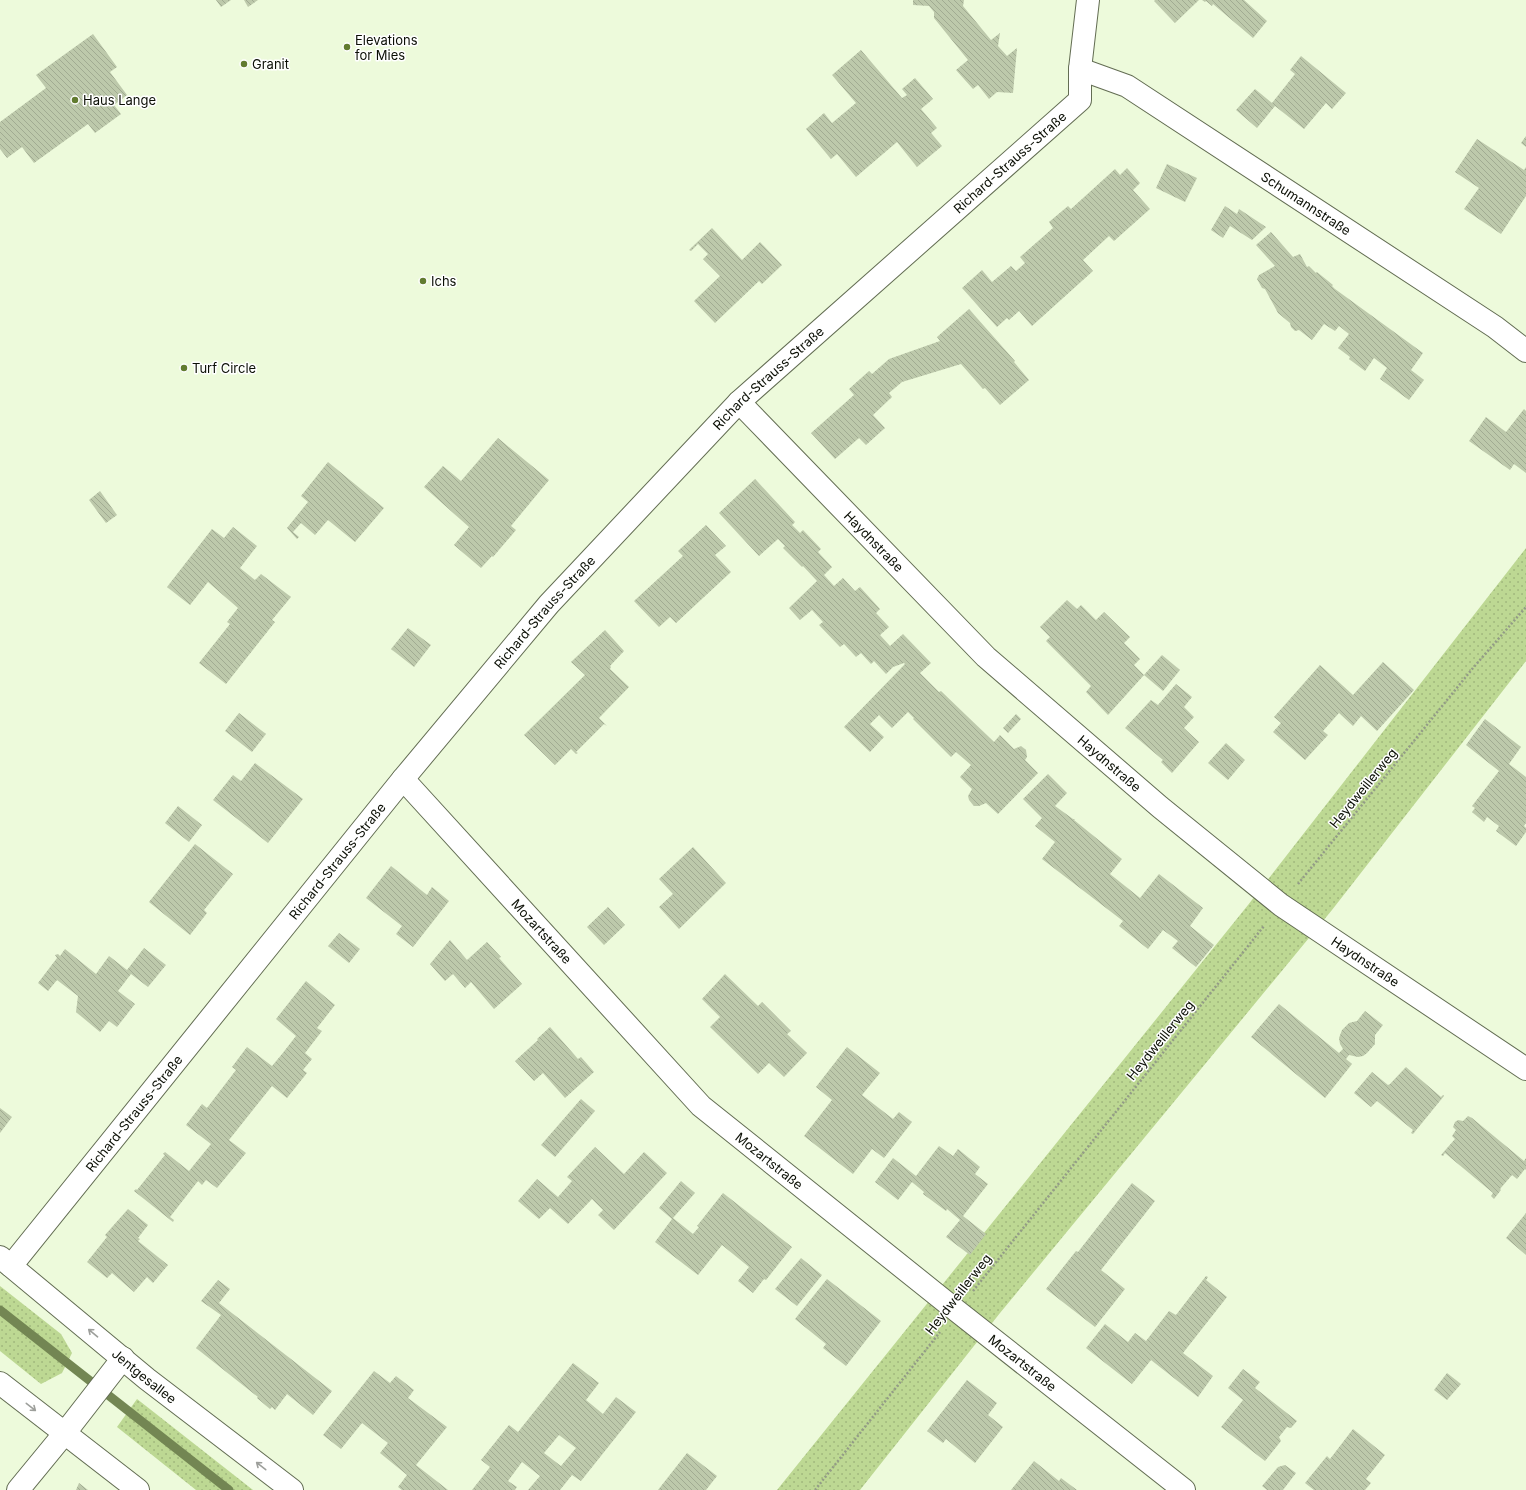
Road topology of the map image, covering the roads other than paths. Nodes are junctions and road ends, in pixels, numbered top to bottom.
1 (1088, 0) edge
2 (1080, 69) junction
3 (1526, 350) edge
4 (739, 402) junction
5 (403, 779) junction
6 (1526, 1069) edge
7 (6, 1262) edge
8 (123, 1358) junction
9 (0, 1383) edge
10 (64, 1434) junction
11 (18, 1490) edge
12 (138, 1490) edge
13 (292, 1490) edge
14 (1184, 1490) edge

1 - 2 street, Richard-Strauss-Straße
2 - 3 street, Schumannstraße
2 - 4 street, Richard-Strauss-Straße
4 - 5 street, Richard-Strauss-Straße
4 - 6 street, Haydnstraße
5 - 7 street, Richard-Strauss-Straße
5 - 14 street, Mozartstraße
8 -> 7 street, Jentgesallee
8 - 10 street
13 -> 8 street, Jentgesallee
9 -> 10 street
10 - 11 street
10 - 12 street

